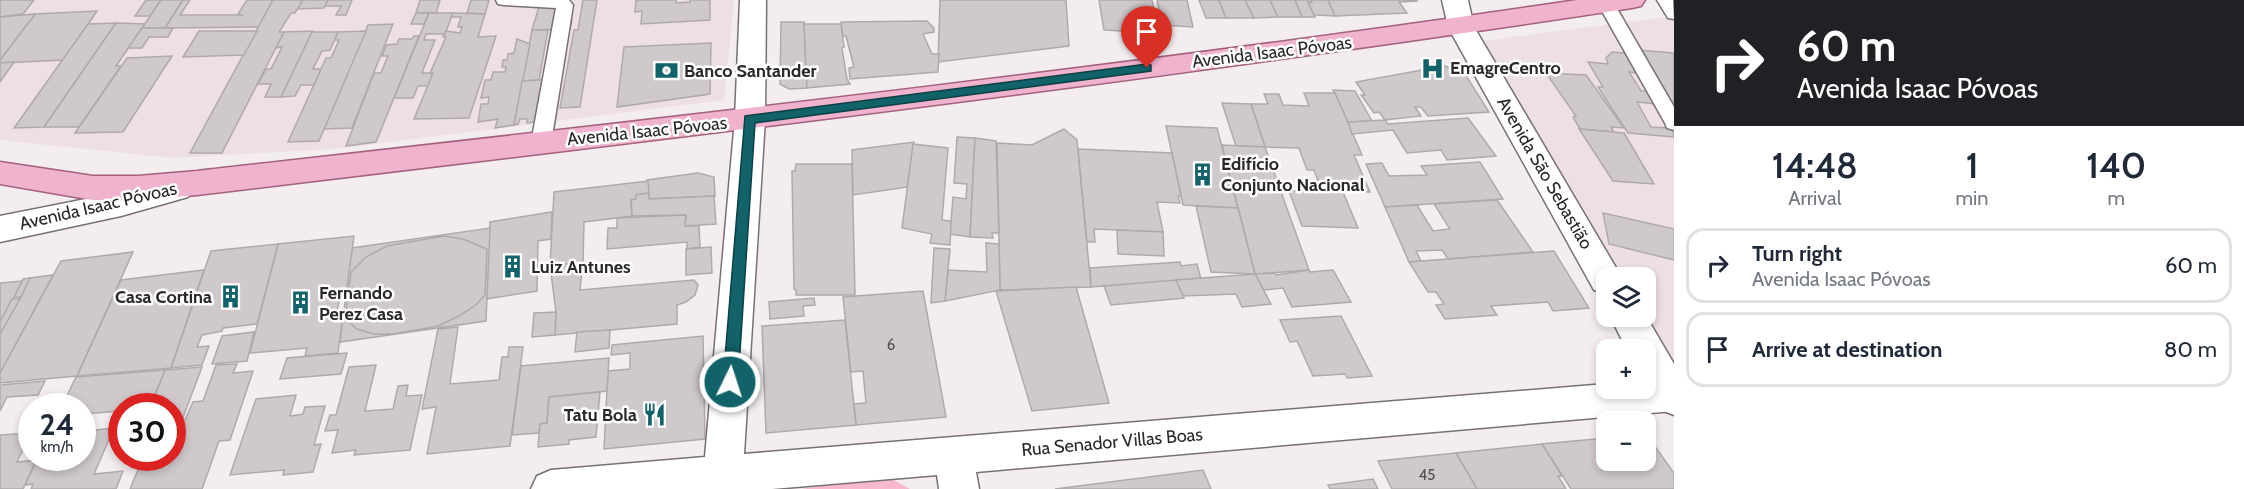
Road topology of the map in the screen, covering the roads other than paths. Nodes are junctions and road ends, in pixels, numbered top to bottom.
1 (504, 0) edge
2 (753, 0) edge
3 (1665, 0) edge
4 (1619, 2) edge
5 (1458, 14) edge
6 (1674, 14) edge
7 (750, 119) junction
8 (1674, 123) edge
9 (541, 143) junction
10 (0, 173) edge
11 (197, 183) junction
12 (0, 228) edge
13 (1599, 267) edge
14 (1633, 327) edge
15 (1674, 396) edge
16 (956, 472) edge
17 (723, 474) junction
18 (551, 489) edge

1 - 9 lane
2 - 7 street
3 - 6 lane
4 - 5 main road, Avenida Isaac Póvoas
4 - 8 lane
5 - 7 main road, Avenida Isaac Póvoas
5 - 13 street, Avenida São Sebastião
7 - 9 main road, Avenida Isaac Póvoas
7 - 17 street
9 - 11 main road, Avenida Isaac Póvoas
10 - 11 main road, Avenida Isaac Póvoas
11 - 12 street, Avenida Isaac Póvoas
14 - 15 street
15 - 16 street, Rua Senador Villas Boas
16 - 17 street, Rua Senador Villas Boas
17 - 18 street, Rua Senador Villas Boas

